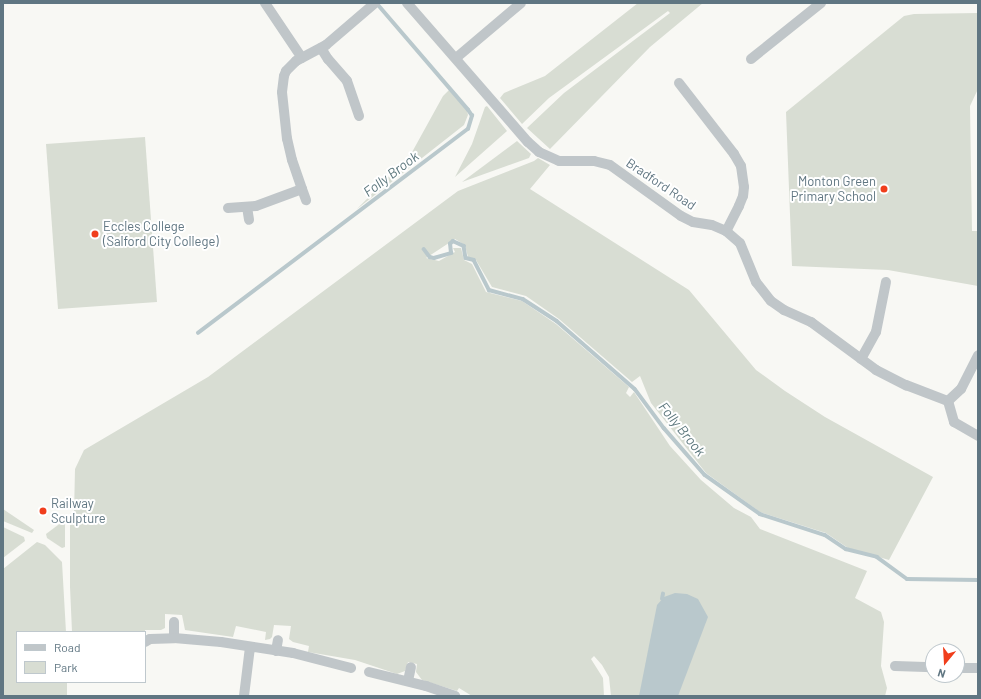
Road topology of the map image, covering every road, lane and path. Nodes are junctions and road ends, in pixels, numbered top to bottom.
1 (265, 3) edge
2 (375, 3) edge
3 (407, 3) edge
4 (521, 3) edge
5 (821, 3) edge
6 (321, 48) junction
7 (302, 58) junction
8 (456, 58) junction
9 (751, 58) dead end
10 (680, 83) dead end
11 (359, 116) dead end
12 (302, 189) junction
13 (306, 200) dead end
14 (247, 207) junction
15 (228, 208) dead end
16 (249, 220) dead end
17 (726, 231) junction
18 (886, 282) dead end
19 (978, 355) edge
20 (861, 360) junction
21 (948, 401) junction
22 (978, 436) edge
23 (174, 622) dead end
24 (174, 638) junction
25 (278, 640) dead end
26 (146, 642) edge
27 (250, 647) junction
28 (276, 651) junction
29 (411, 666) dead end
30 (895, 666) dead end
31 (925, 667) edge
32 (352, 668) dead end
33 (965, 668) edge
34 (978, 668) edge
35 (369, 672) dead end
36 (408, 682) junction
37 (244, 696) edge
38 (455, 696) edge

1 - 7 street
2 - 6 street
3 - 8 street, Bradford Road
4 - 8 street
5 - 9 street
6 - 7 street
6 - 11 street
7 - 12 street
8 - 17 street, Bradford Road
10 - 17 street
12 - 13 street
12 - 14 street
14 - 15 street
14 - 16 street
17 - 20 street, Bradford Road
18 - 20 street
19 - 21 street
20 - 21 street, Bradford Road
21 - 22 street
23 - 24 street
24 - 26 street
24 - 27 street
25 - 28 street
27 - 28 street
27 - 37 street
28 - 32 street
29 - 36 street
30 - 31 street
33 - 34 street
35 - 36 street
36 - 38 street

